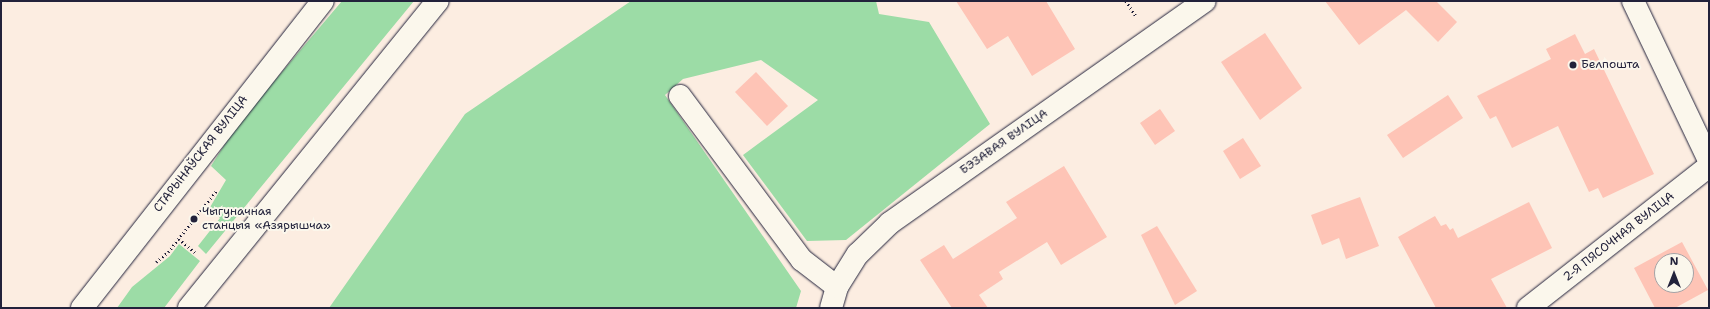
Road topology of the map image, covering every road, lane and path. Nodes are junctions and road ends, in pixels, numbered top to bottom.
1 (323, 1) edge
2 (438, 1) edge
3 (1205, 1) edge
4 (1633, 1) edge
5 (680, 96) dead end
6 (1709, 160) edge
7 (1709, 166) edge
8 (217, 190) dead end
9 (168, 252) dead end
10 (837, 287) junction
11 (82, 308) edge
12 (189, 308) edge
13 (831, 308) edge
14 (1528, 308) edge

1 - 11 street, СТАРЫНАЎСКАЯ ВУЛІЦА
2 - 12 street
3 - 10 street, БЭЗАВАЯ ВУЛІЦА
4 - 6 street
5 - 10 street
7 - 14 street, 2-Я ПЯСОЧНАЯ ВУЛІЦА
8 - 9 path
10 - 13 street, БЭЗАВАЯ ВУЛІЦА

